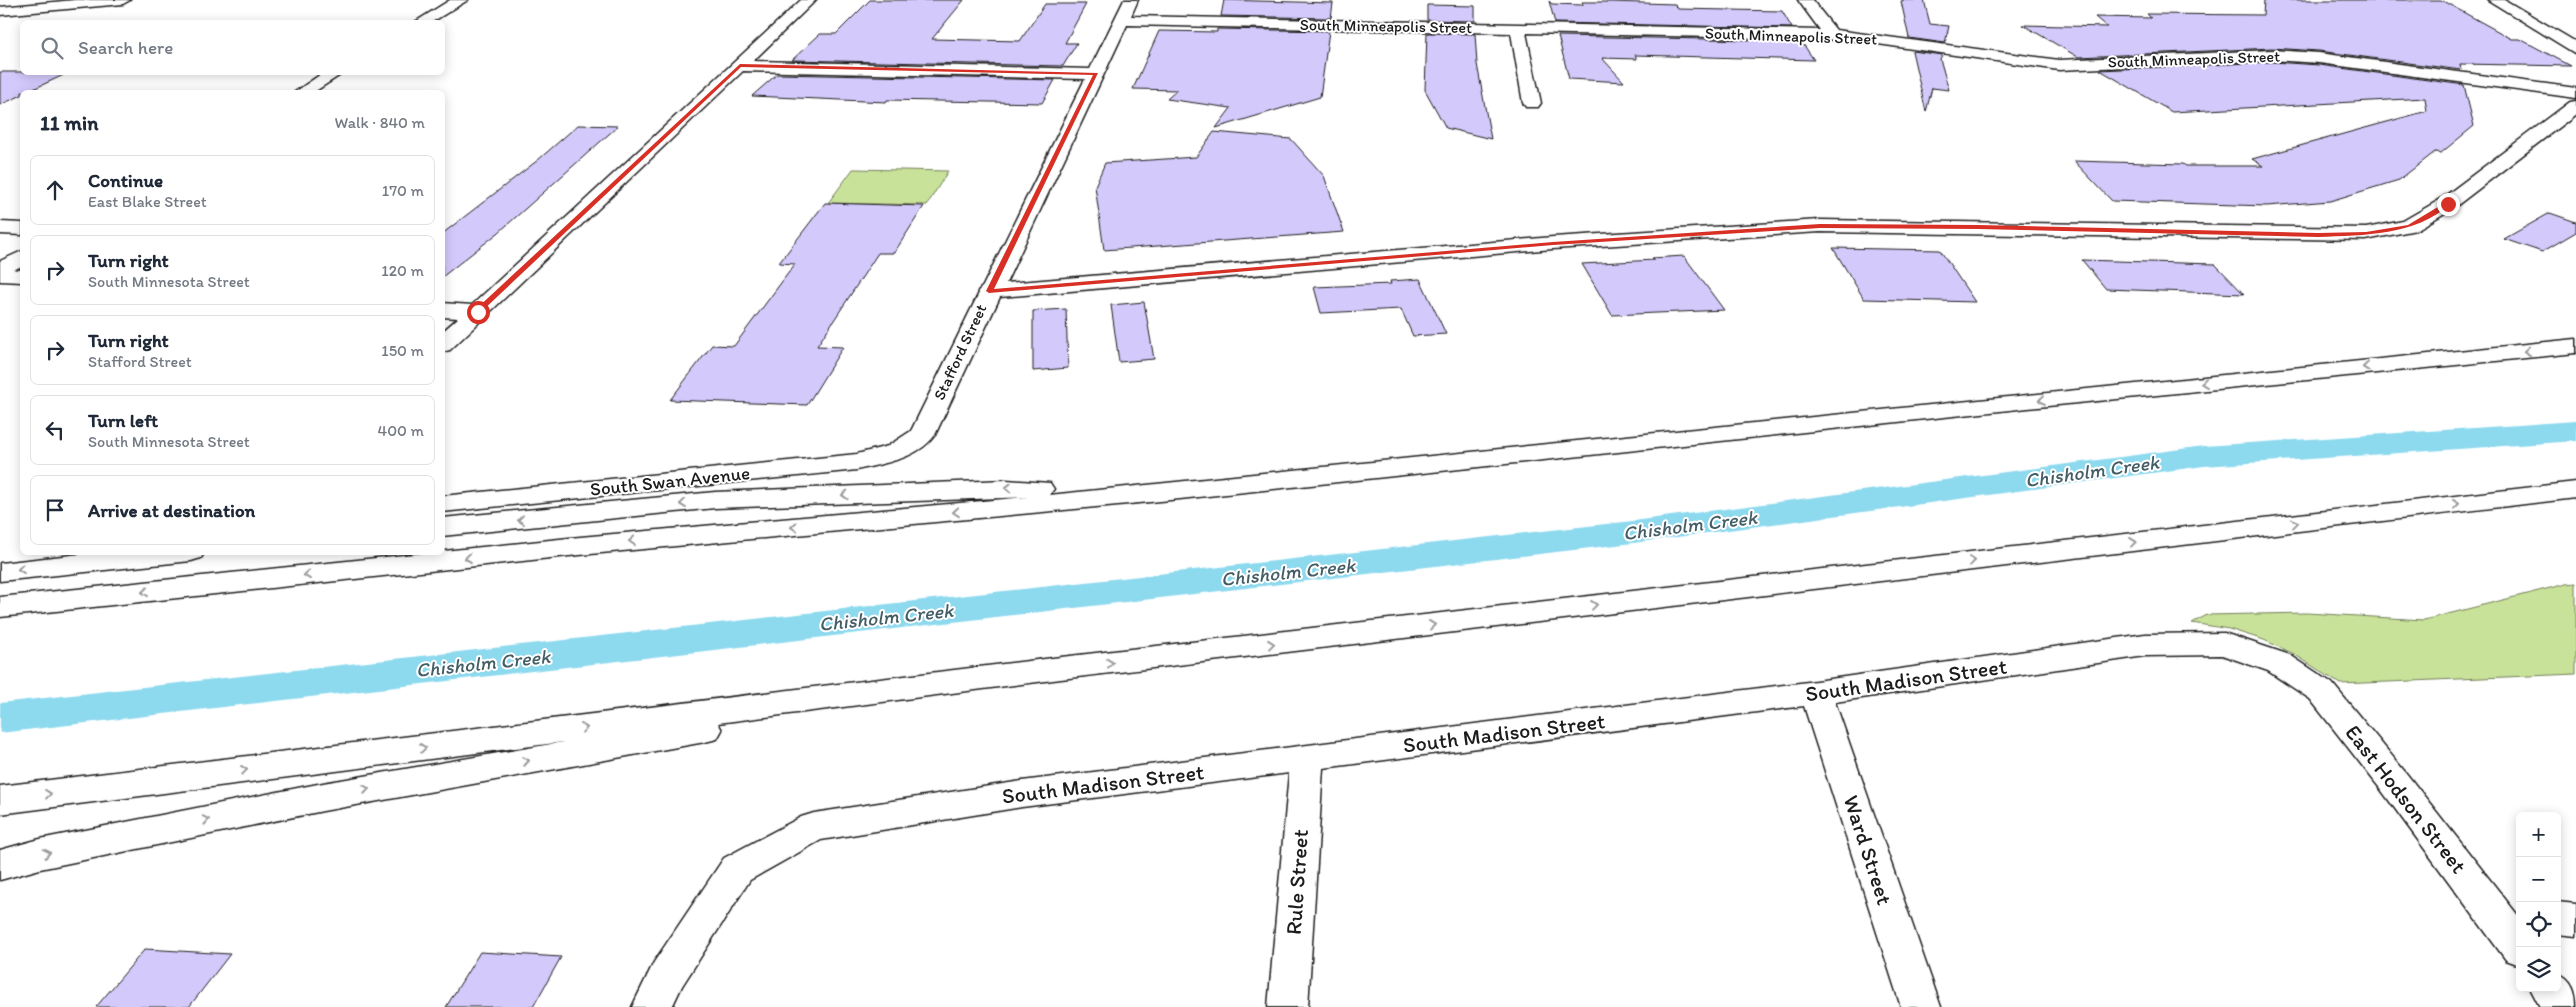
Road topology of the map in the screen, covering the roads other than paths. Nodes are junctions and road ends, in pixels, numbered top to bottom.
1 (123, 0) edge
2 (461, 0) edge
3 (809, 0) edge
4 (1131, 0) edge
5 (1806, 0) edge
6 (2495, 0) edge
7 (0, 11) edge
8 (426, 20) edge
9 (1122, 20) junction
10 (1518, 29) junction
11 (1831, 34) junction
12 (2576, 49) edge
13 (740, 66) junction
14 (1096, 74) junction
15 (332, 75) edge
16 (306, 90) edge
17 (2576, 93) edge
18 (1532, 103) dead end
19 (2576, 106) edge
20 (0, 228) edge
21 (20, 229) edge
22 (20, 258) edge
23 (0, 270) edge
24 (0, 275) edge
25 (20, 276) edge
26 (989, 291) junction
27 (445, 310) edge
28 (478, 312) junction
29 (445, 342) edge
30 (2576, 346) edge
31 (897, 452) joint
32 (2576, 490) edge
33 (1161, 493) junction
34 (445, 504) edge
35 (445, 528) edge
36 (163, 555) edge
37 (0, 572) edge
38 (0, 607) edge
39 (2279, 663) joint
40 (1061, 668) junction
41 (1816, 693) junction
42 (1307, 758) junction
43 (0, 800) edge
44 (0, 865) edge
45 (2507, 915) edge
46 (2561, 918) edge
47 (2576, 920) edge
48 (2520, 947) edge
49 (2553, 992) edge
50 (652, 1007) edge
51 (1288, 1007) edge
52 (1921, 1007) edge
53 (2564, 1007) edge

1 - 7 main road
2 - 8 main road
3 - 13 main road
4 - 9 main road, Stafford Street
5 - 11 main road
6 - 12 main road
9 - 10 main road, South Minneapolis Street
9 - 14 main road, Stafford Street
10 - 11 main road, South Minneapolis Street
10 - 18 main road
11 - 17 main road, South Minneapolis Street
13 - 14 main road
13 - 28 main road
14 - 26 main road, Stafford Street
15 - 16 main road
19 - 26 main road
20 - 21 main road
22 - 23 main road
24 - 25 main road
26 - 31 main road, Stafford Street
27 - 28 main road
28 - 29 main road
30 -> 33 main road
31 - 34 main road, South Swan Avenue
40 -> 32 main road
33 -> 35 main road
33 -> 38 main road
36 -> 37 main road
39 - 41 main road, South Madison Street
39 - 45 main road, East Hodson Street
43 -> 40 main road
44 -> 40 main road
41 - 42 main road, South Madison Street
41 - 52 main road, Ward Street
42 - 50 main road, South Madison Street
42 - 51 main road, Rule Street
45 - 48 main road, East Hodson Street
46 - 47 main road
49 - 53 main road

